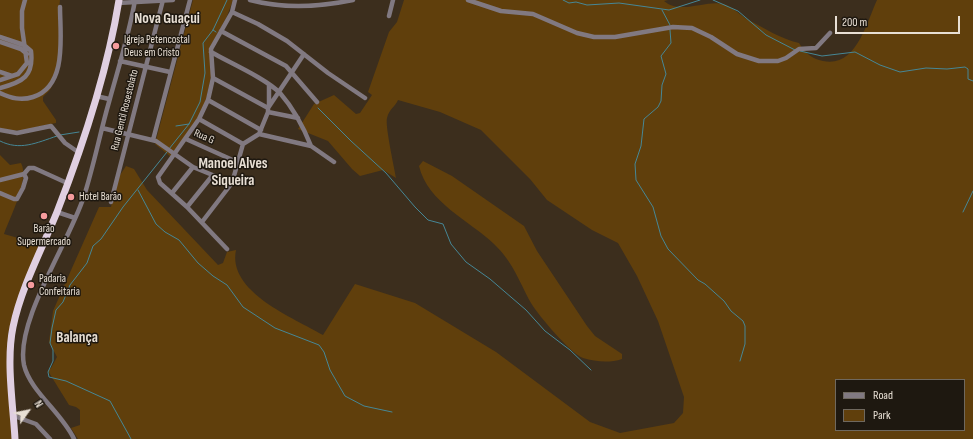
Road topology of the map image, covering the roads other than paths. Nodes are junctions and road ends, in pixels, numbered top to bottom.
1 (25, 0) edge
2 (163, 0) edge
3 (173, 0) edge
4 (190, 0) edge
5 (236, 0) edge
6 (250, 0) edge
7 (353, 0) edge
8 (393, 0) edge
9 (468, 0) edge
10 (134, 1) edge
11 (118, 2) edge
12 (60, 7) dead end
13 (232, 12) junction
14 (388, 16) dead end
15 (221, 31) junction
16 (830, 33) dead end
17 (0, 37) edge
18 (0, 42) edge
19 (24, 45) junction
20 (211, 52) junction
21 (27, 54) junction
22 (304, 54) junction
23 (120, 61) junction
24 (145, 66) junction
25 (0, 72) edge
26 (170, 72) junction
27 (292, 72) junction
28 (13, 76) junction
29 (213, 78) junction
30 (0, 80) edge
31 (269, 85) junction
32 (0, 88) edge
33 (279, 92) junction
34 (0, 93) edge
35 (96, 96) junction
36 (365, 98) dead end
37 (109, 99) junction
38 (208, 100) junction
39 (317, 102) dead end
40 (268, 109) junction
41 (298, 118) junction
42 (199, 119) junction
43 (102, 128) junction
44 (0, 130) edge
45 (260, 132) junction
46 (128, 134) junction
47 (186, 139) junction
48 (153, 140) junction
49 (243, 144) junction
50 (311, 146) junction
51 (78, 152) junction
52 (170, 152) junction
53 (237, 162) junction
54 (334, 162) dead end
55 (193, 167) junction
56 (24, 174) junction
57 (212, 176) junction
58 (0, 180) edge
59 (67, 183) junction
60 (232, 183) junction
61 (0, 193) edge
62 (172, 193) junction
63 (111, 202) dead end
64 (187, 207) junction
65 (57, 212) junction
66 (75, 218) junction
67 (202, 222) junction
68 (227, 249) dead end
69 (14, 416) junction
70 (15, 439) edge
71 (50, 439) edge
72 (74, 439) edge

1 - 19 street
2 - 3 street
2 - 10 street
2 - 24 street, Rua Gentil Rosestolato
4 - 26 street
5 - 13 street
6 - 7 street
8 - 14 street
9 - 16 street
10 - 11 street
10 - 23 street
11 - 35 highway
12 - 34 street
13 - 15 street
13 - 22 street
15 - 20 street
15 - 27 street
17 - 19 street
18 - 21 street
19 - 21 street
19 - 32 street
20 - 29 street
20 - 31 street
21 - 28 street
22 - 27 street
22 - 36 street
23 - 24 street
23 - 37 street
24 - 26 street
24 - 46 street, Rua Gentil Rosestolato
25 - 28 street
26 - 48 street
27 - 33 street
27 - 39 street
28 - 30 street
29 - 38 street
29 - 40 street
31 - 33 street
31 - 40 street
33 - 40 street
33 - 41 street
35 - 37 street
35 - 51 highway
37 - 43 street
38 - 42 street
38 - 45 street
40 - 41 street
40 - 45 street
41 - 50 street
42 - 47 street
42 - 49 street
43 - 46 street
43 - 66 street
44 - 51 street
45 - 49 street
45 - 50 street
46 - 48 street
46 - 63 street, Rua Gentil Rosestolato
47 - 52 street
47 - 53 street, Rua G
48 - 52 street
49 - 53 street
50 - 54 street
51 - 59 highway
52 - 55 street
52 - 62 street
53 - 60 street
55 - 57 street
55 - 62 street
56 - 58 street
56 - 59 street
56 - 61 street
57 - 60 street
57 - 64 street
59 - 65 highway
60 - 67 street
62 - 64 street
64 - 67 street
65 - 66 street
65 - 69 highway
66 - 72 street
67 - 68 street
69 - 70 highway
69 - 71 street

